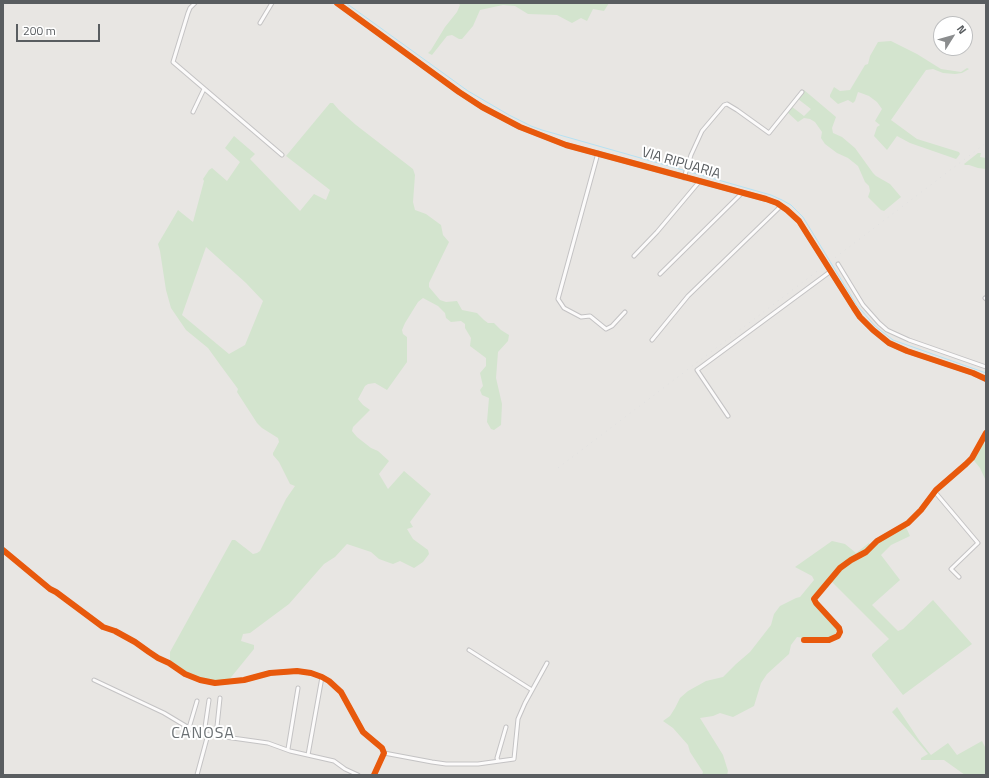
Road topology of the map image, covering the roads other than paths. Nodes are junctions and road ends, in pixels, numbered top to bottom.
1 (195, 3) edge
2 (272, 3) edge
3 (337, 3) edge
4 (260, 23) dead end
5 (204, 89) junction
6 (802, 92) dead end
7 (193, 112) dead end
8 (598, 153) junction
9 (282, 155) dead end
10 (684, 176) junction
11 (699, 182) junction
12 (742, 194) junction
13 (780, 206) junction
14 (634, 256) dead end
15 (838, 264) dead end
16 (831, 271) junction
17 (660, 274) dead end
18 (625, 312) dead end
19 (652, 340) dead end
20 (986, 367) edge
21 (986, 379) edge
22 (728, 416) dead end
23 (986, 433) edge
24 (935, 492) junction
25 (3, 550) edge
26 (959, 577) dead end
27 (804, 640) dead end
28 (470, 650) dead end
29 (547, 663) dead end
30 (322, 677) junction
31 (94, 680) dead end
32 (298, 688) dead end
33 (532, 690) junction
34 (220, 698) dead end
35 (208, 700) dead end
36 (197, 701) dead end
37 (506, 727) dead end
38 (189, 728) junction
39 (204, 734) junction
40 (216, 736) junction
41 (288, 749) junction
42 (384, 752) junction
43 (308, 755) junction
44 (498, 761) junction
45 (197, 775) edge
46 (358, 775) edge
47 (374, 775) edge

1 - 5 street
2 - 4 street
3 - 8 street, VIA RIPUARIA
5 - 7 street
5 - 9 street
6 - 10 street
8 - 10 street, VIA RIPUARIA
8 - 18 street
10 - 11 street, VIA RIPUARIA
11 - 12 street, VIA RIPUARIA
11 - 14 street
12 - 13 street, VIA RIPUARIA
12 - 17 street
13 - 16 street, VIA RIPUARIA
13 - 19 street
15 - 20 street
16 - 21 street, VIA RIPUARIA
16 - 22 street
23 - 24 street
24 - 26 street
24 - 27 street
25 - 30 street
28 - 33 street
29 - 33 street
30 - 42 street
30 - 43 street
31 - 38 street
32 - 41 street
33 - 44 street
34 - 40 street
35 - 39 street
36 - 38 street
37 - 44 street
38 - 39 street
39 - 40 street
39 - 45 street
40 - 41 street
41 - 43 street
42 - 44 street
42 - 47 street
43 - 46 street

